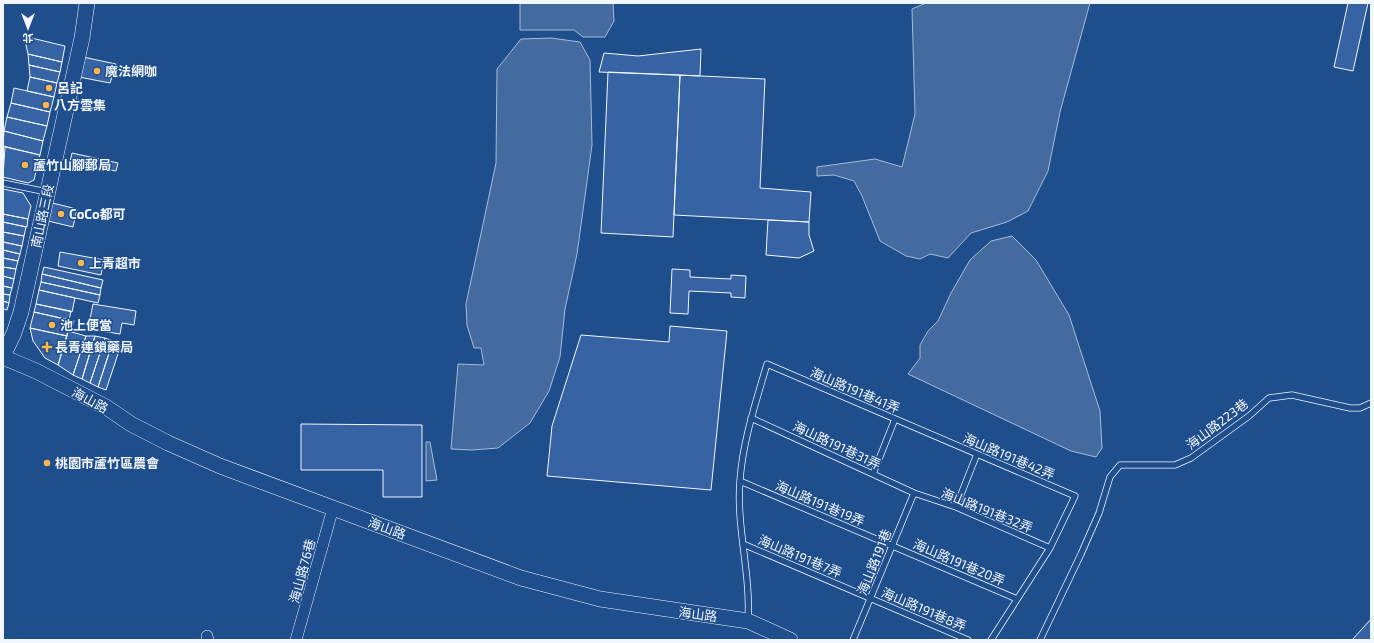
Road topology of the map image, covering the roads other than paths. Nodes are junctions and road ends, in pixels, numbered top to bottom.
1 (86, 3) edge
2 (3, 183) edge
3 (47, 192) junction
4 (3, 356) edge
5 (1371, 403) edge
6 (751, 418) junction
7 (895, 419) junction
8 (935, 436) joint
9 (977, 454) junction
10 (873, 474) junction
11 (740, 481) junction
12 (914, 493) junction
13 (956, 507) junction
14 (333, 508) junction
15 (742, 544) junction
16 (892, 545) junction
17 (1050, 548) junction
18 (871, 598) junction
19 (1017, 599) junction
20 (748, 621) junction
21 (296, 640) edge
22 (790, 640) edge
23 (853, 640) edge
24 (968, 640) edge
25 (992, 640) edge
26 (1040, 640) edge

1 - 3 main road, 南山路三段
2 - 3 lane
3 - 4 main road, 南山路三段
4 - 14 main road, 海山路
5 - 26 lane, 海山路223巷
6 - 7 lane, 海山路191巷41弄
6 - 10 lane, 海山路191巷31弄
6 - 11 lane
7 - 8 lane, 海山路191巷41弄
7 - 10 lane
8 - 9 lane, 海山路191巷42弄
9 - 13 lane
9 - 17 lane, 海山路191巷42弄
10 - 12 lane, 海山路191巷31弄
11 - 15 lane
11 - 16 lane, 海山路191巷19弄
12 - 13 lane, 海山路191巷32弄
12 - 16 lane, 海山路191巷
13 - 17 lane, 海山路191巷32弄
14 - 20 main road, 海山路
14 - 21 street, 海山路76巷
15 - 18 lane, 海山路191巷7弄
15 - 20 lane
16 - 18 lane, 海山路191巷
16 - 19 lane, 海山路191巷20弄
17 - 19 lane
18 - 23 lane, 海山路191巷
18 - 24 lane, 海山路191巷8弄
19 - 25 lane
20 - 22 main road, 海山路

